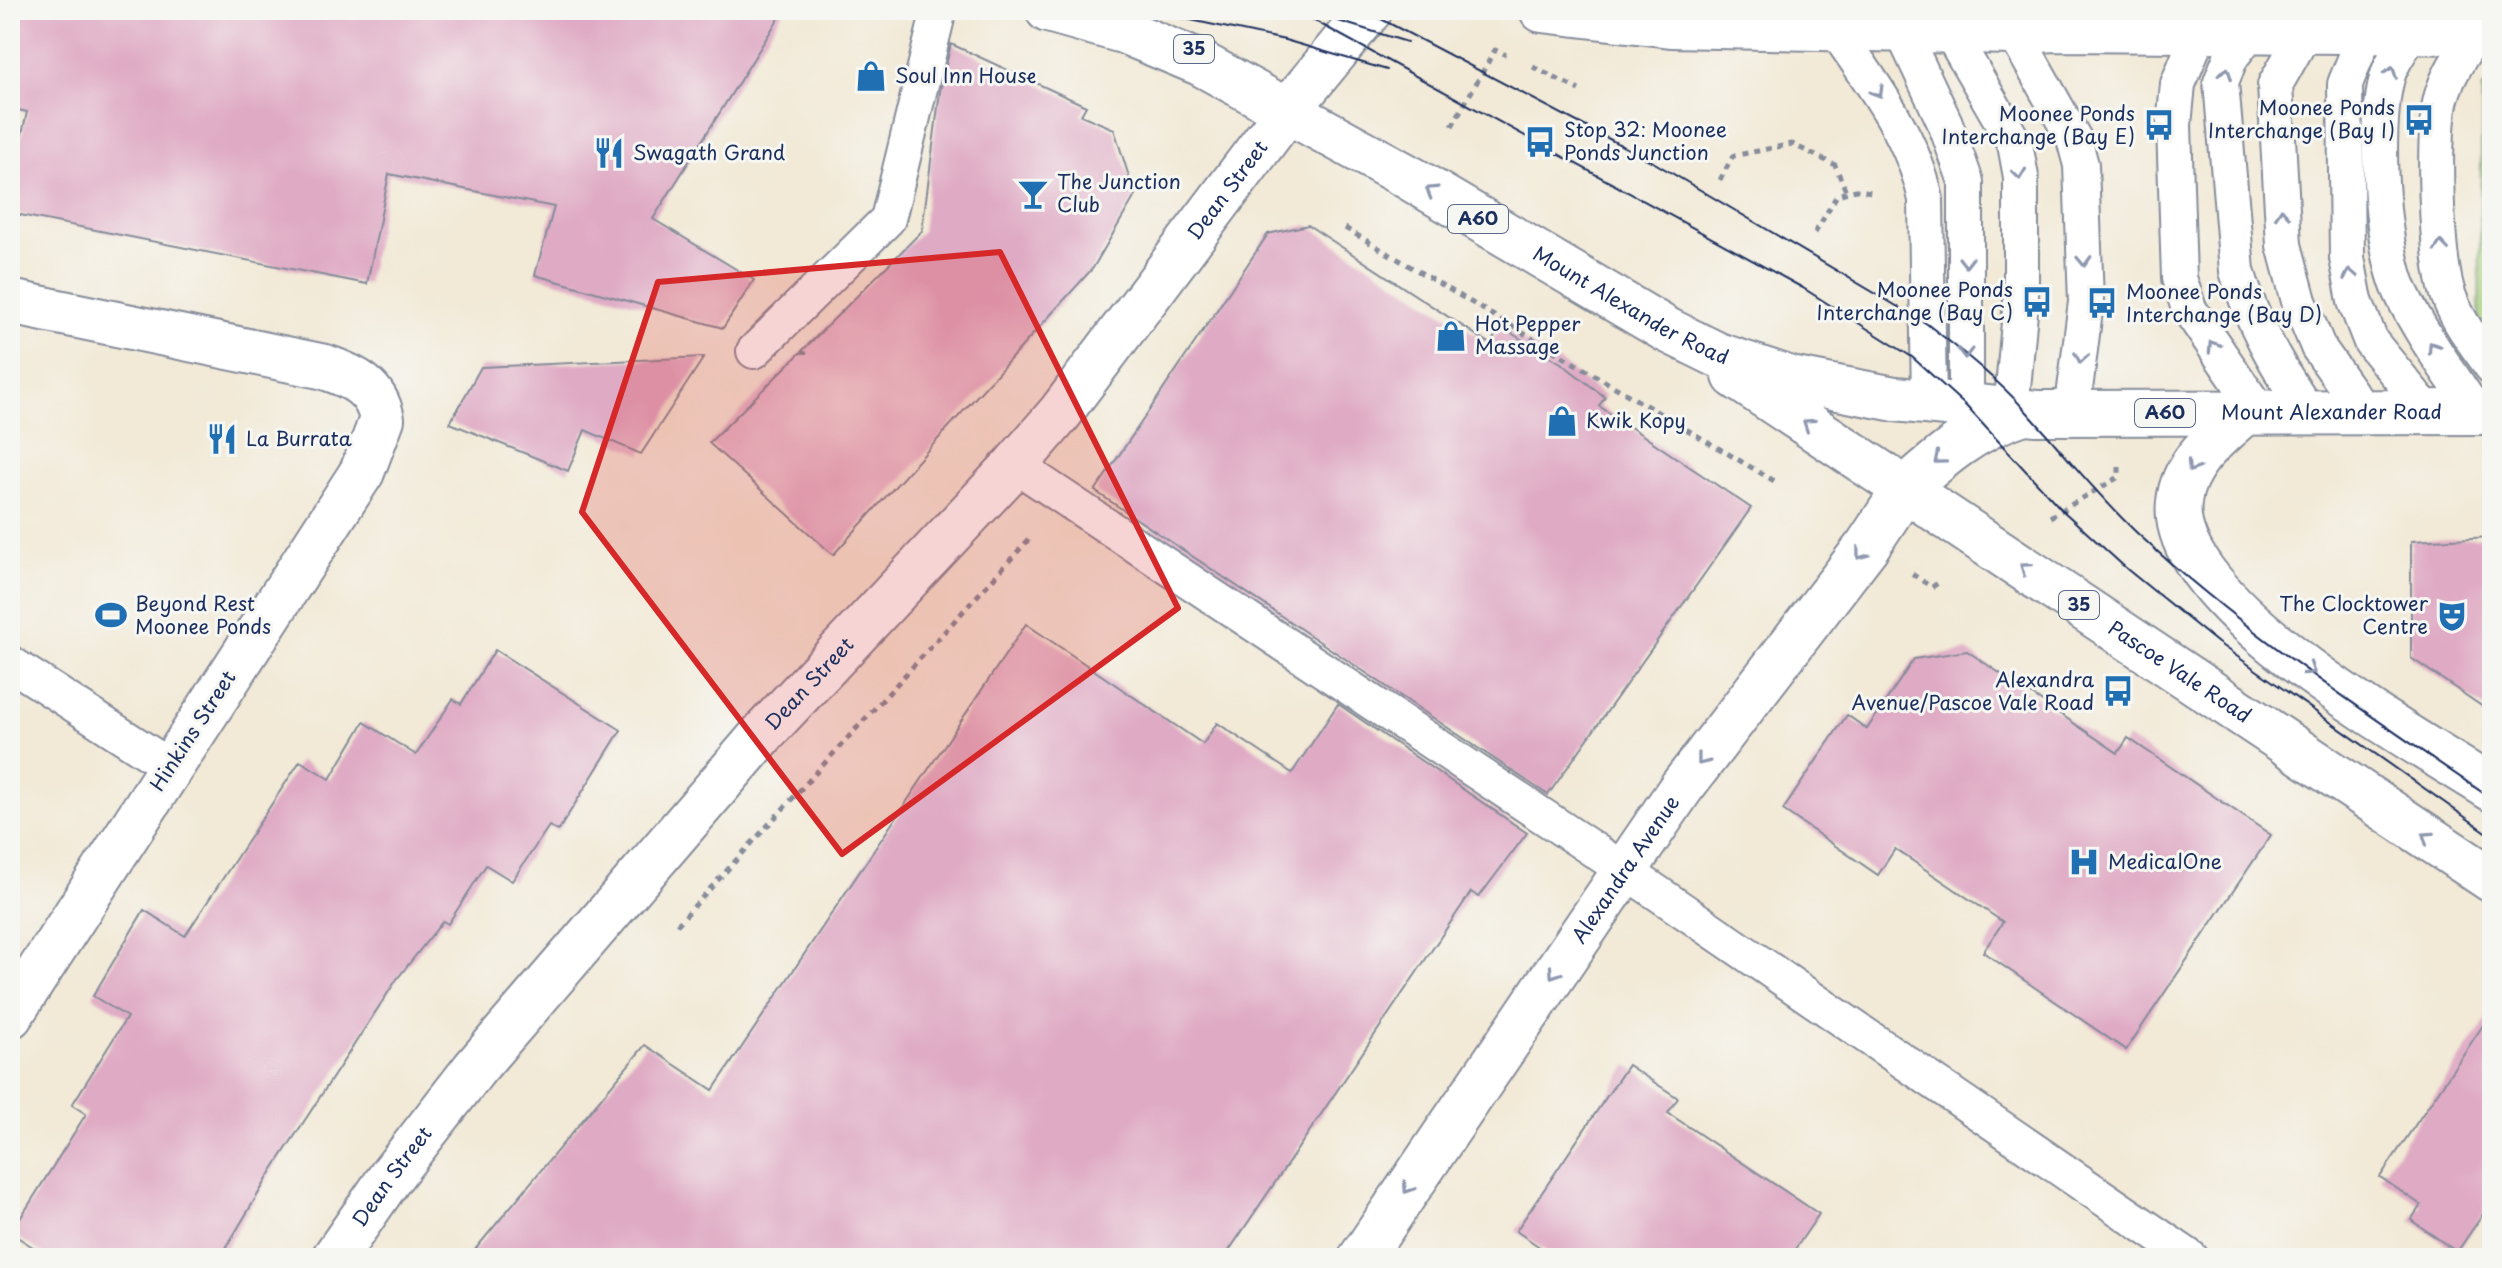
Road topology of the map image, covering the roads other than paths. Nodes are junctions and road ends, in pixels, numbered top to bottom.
1 (939, 10) edge
2 (1048, 10) edge
3 (1136, 10) edge
4 (1370, 10) edge
5 (1542, 10) edge
6 (2357, 24) edge
7 (1834, 28) junction
8 (1901, 29) junction
9 (1949, 30) junction
10 (2200, 30) junction
11 (2252, 30) junction
12 (2306, 30) junction
13 (2014, 32) junction
14 (2412, 32) junction
15 (2484, 32) edge
16 (1270, 100) junction
17 (10, 302) edge
18 (1667, 330) junction
19 (754, 351) dead end
20 (2492, 367) edge
21 (1948, 404) junction
22 (2252, 410) junction
23 (2019, 411) junction
24 (2307, 411) junction
25 (2364, 412) junction
26 (2428, 412) junction
27 (2484, 412) edge
28 (2072, 413) junction
29 (1015, 465) junction
30 (1905, 489) junction
31 (10, 663) edge
32 (169, 766) junction
33 (2492, 789) edge
34 (1624, 870) junction
35 (2492, 880) edge
36 (10, 1016) edge
37 (334, 1258) edge
38 (1361, 1258) edge
39 (2191, 1258) edge

1 - 19 lane
2 - 16 main road, Mount Alexander Road / A60
3 - 16 main road, 35
4 - 16 main road, Dean Street
5 - 7 main road
6 - 12 main road
6 - 14 main road
26 -> 6 lane
7 - 8 main road
7 -> 21 lane
8 - 9 main road
8 -> 21 lane
9 - 13 main road
9 -> 23 lane
10 - 11 main road
10 - 13 main road
22 -> 10 lane
11 - 12 main road
24 -> 11 lane
25 -> 12 lane
13 -> 28 lane
14 - 15 main road
27 -> 14 lane
20 -> 15 lane
18 -> 16 main road, Mount Alexander Road / A60
16 - 29 main road, Dean Street
17 - 32 main road, Hinkins Street
18 - 21 main road, Mount Alexander Road / A60
30 -> 18 main road, Pascoe Vale Road / 35
21 - 23 main road, Mount Alexander Road / A60
22 - 24 main road, Mount Alexander Road / A60
22 - 28 main road, Mount Alexander Road / A60
22 -> 33 main road
23 - 28 main road, Mount Alexander Road / A60
23 -> 30 main road, Mount Alexander Road
24 - 25 main road, Mount Alexander Road / A60
25 - 26 main road, Mount Alexander Road / A60
26 - 27 main road, Mount Alexander Road / A60
29 - 34 lane
29 - 37 main road, Dean Street
30 -> 34 main road, Alexandra Avenue
35 -> 30 main road, Pascoe Vale Road / 35
31 - 32 lane
32 - 36 main road, Hinkins Street
34 -> 38 main road, Alexandra Avenue
34 - 39 lane

